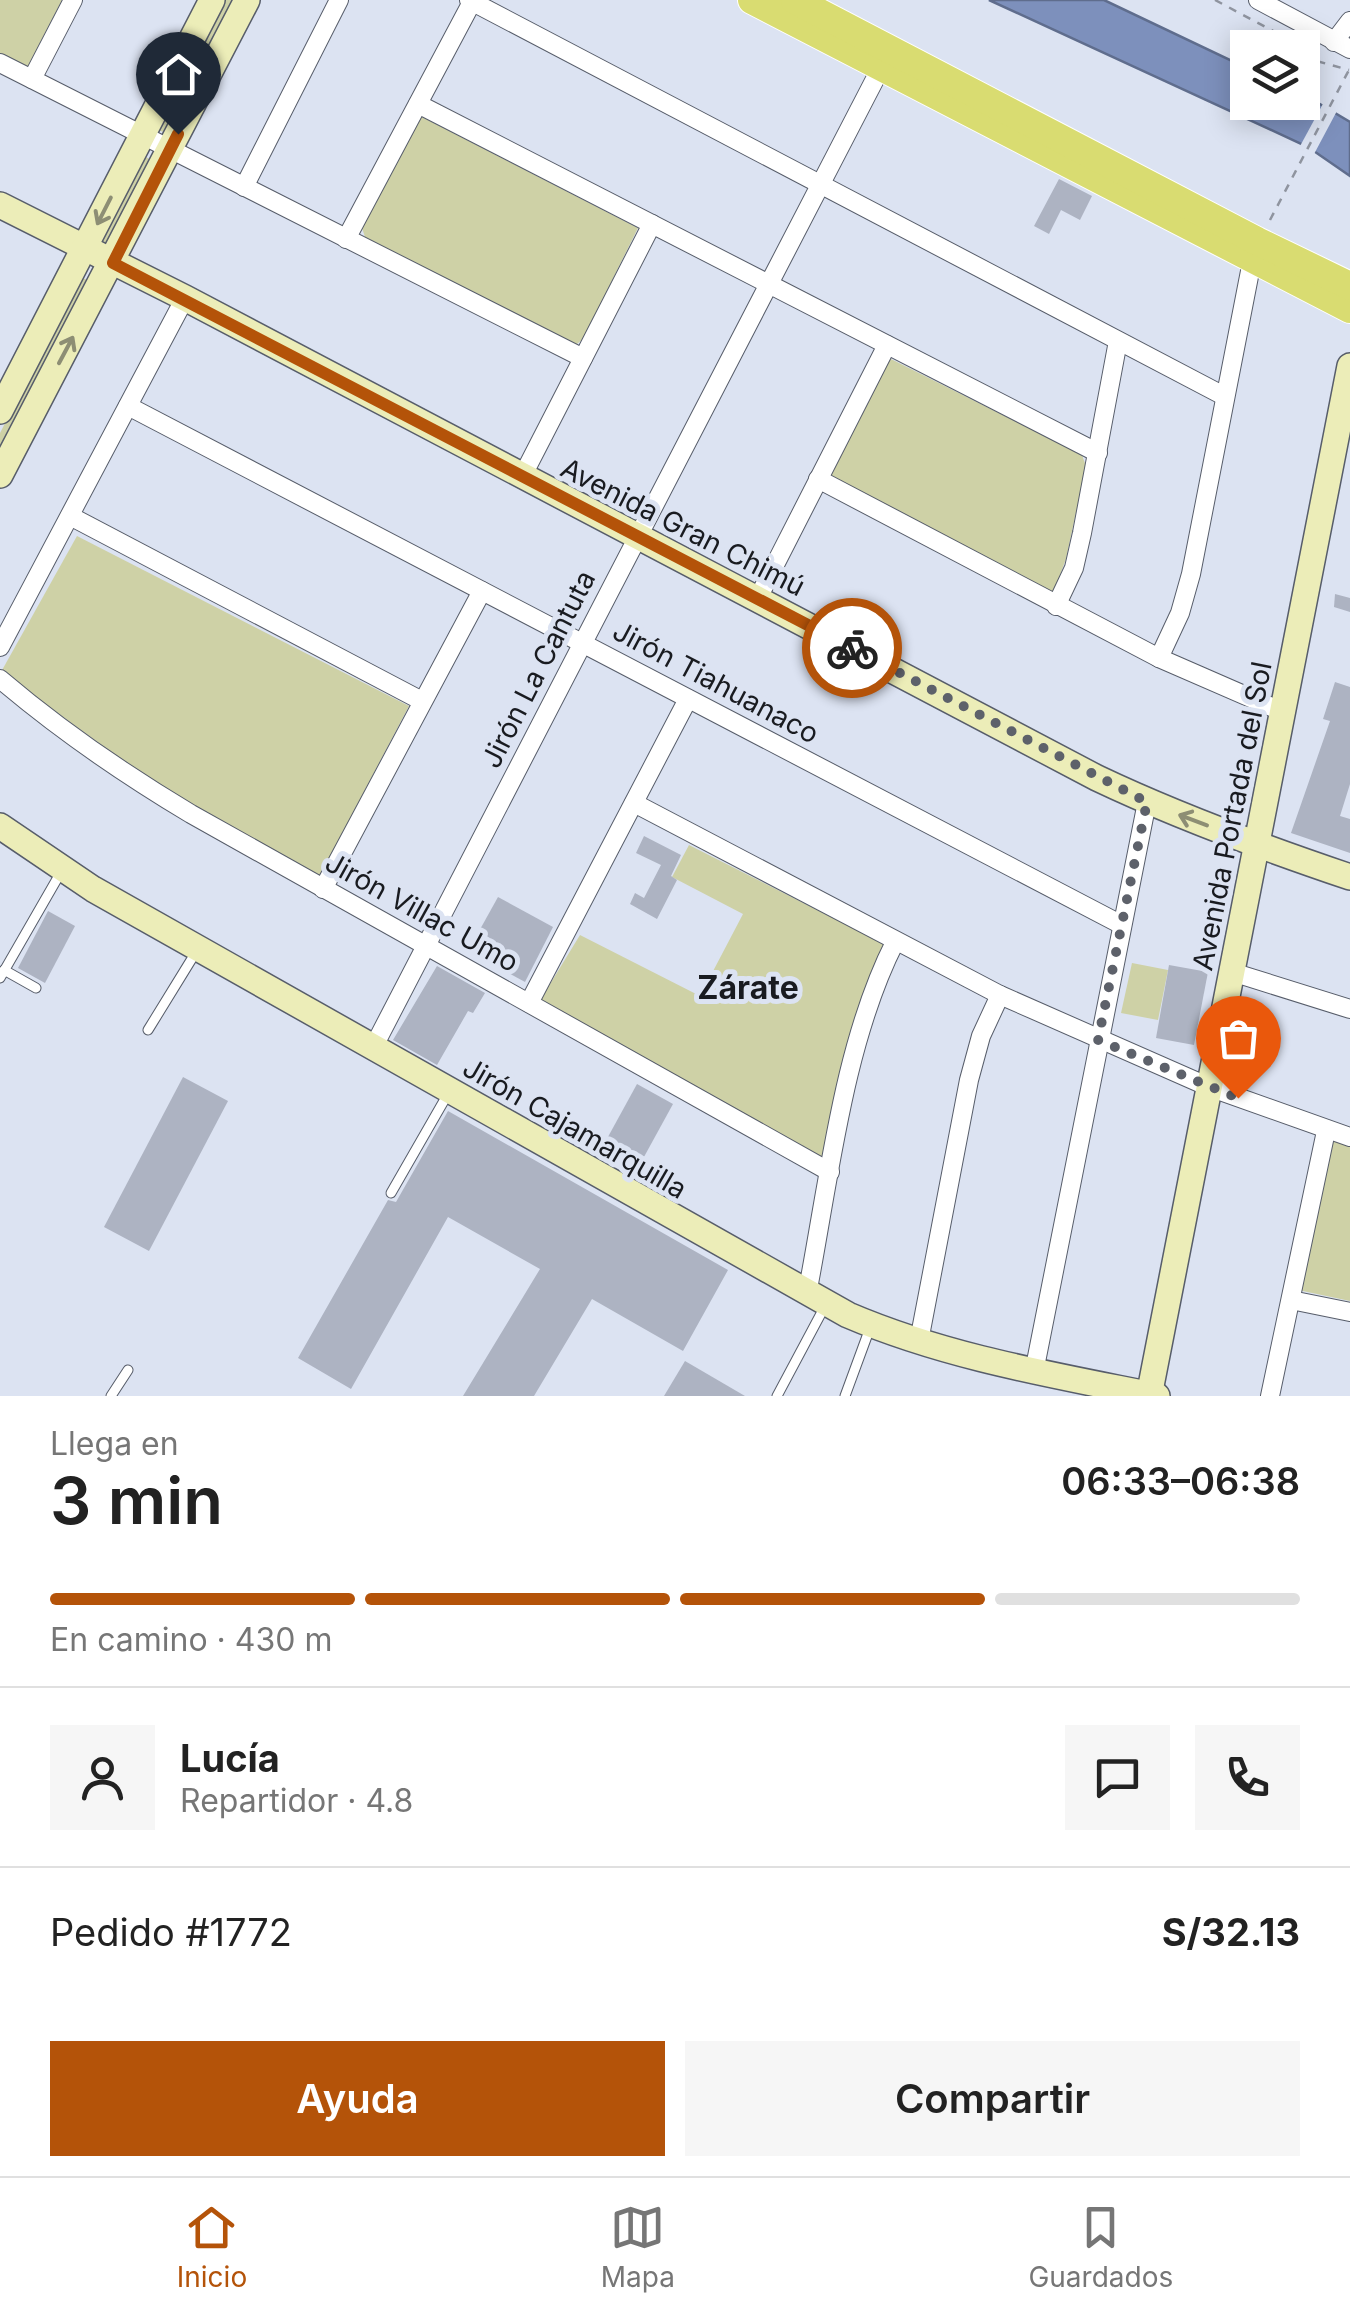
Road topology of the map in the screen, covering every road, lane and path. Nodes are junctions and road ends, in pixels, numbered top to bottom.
1 (73, 0) edge
2 (212, 0) edge
3 (247, 0) edge
4 (339, 0) edge
5 (752, 0) edge
6 (795, 0) edge
7 (1215, 0) edge
8 (1258, 0) edge
9 (471, 1) edge
10 (1350, 21) edge
11 (1273, 30) edge
12 (1342, 46) edge
13 (886, 58) junction
14 (1320, 61) edge
15 (0, 63) edge
16 (1350, 69) edge
17 (32, 79) junction
18 (418, 104) junction
19 (142, 135) junction
20 (171, 150) junction
21 (820, 184) junction
22 (244, 187) junction
23 (0, 205) edge
24 (652, 224) junction
25 (1264, 230) dead end
26 (346, 238) junction
27 (84, 249) junction
28 (1252, 261) junction
29 (113, 263) junction
30 (769, 284) junction
31 (1350, 286) edge
32 (185, 298) junction
33 (1350, 308) edge
34 (1118, 341) junction
35 (887, 345) junction
36 (583, 358) junction
37 (1349, 373) edge
38 (1224, 396) junction
39 (128, 406) junction
40 (0, 411) edge
41 (1098, 453) junction
42 (0, 475) edge
43 (522, 478) junction
44 (818, 478) junction
45 (70, 516) junction
46 (638, 537) junction
47 (482, 591) junction
48 (758, 598) junction
49 (1056, 606) junction
50 (582, 644) junction
51 (0, 648) edge
52 (1159, 658) junction
53 (0, 679) edge
54 (688, 698) junction
55 (422, 701) junction
56 (1283, 712) junction
57 (1147, 802) junction
58 (634, 803) junction
59 (0, 826) edge
60 (1257, 845) junction
61 (62, 870) junction
62 (1350, 877) edge
63 (323, 889) junction
64 (1120, 924) junction
65 (895, 942) junction
66 (426, 946) junction
67 (198, 949) junction
68 (1232, 972) junction
69 (2, 974) edge
70 (36, 988) dead end
71 (1000, 995) junction
72 (529, 1003) junction
73 (1350, 1009) edge
74 (148, 1030) dead end
75 (1098, 1040) junction
76 (373, 1048) junction
77 (1209, 1087) junction
78 (450, 1091) junction
79 (1326, 1131) junction
80 (1350, 1138) edge
81 (830, 1172) junction
82 (391, 1194) dead end
83 (816, 1299) junction
84 (1290, 1300) junction
85 (1350, 1312) edge
86 (872, 1325) junction
87 (919, 1341) junction
88 (128, 1370) dead end
89 (1034, 1372) junction
90 (1152, 1395) edge
91 (110, 1396) edge
92 (776, 1396) edge
93 (845, 1396) edge
94 (1270, 1396) edge

1 - 17 street
2 - 19 street
3 - 20 street
4 - 22 street
5 - 13 main road
6 - 13 main road
7 - 11 path
8 - 12 street
9 - 18 street
9 - 21 street
10 - 12 street
13 - 21 street, Jirón La Cantuta
13 - 28 main road
13 - 31 main road
14 - 16 path
15 - 17 street
16 - 25 path
17 - 19 street
18 - 24 street
18 - 26 street
19 - 20 street
19 -> 27 street
20 - 22 street
20 - 29 street
21 - 30 street, Jirón La Cantuta
21 - 34 street
22 - 26 street
23 - 27 street, Avenida Gran Chimú
24 - 30 street
24 - 36 street
26 - 36 street
27 - 29 street, Avenida Gran Chimú
27 - 40 street
28 - 33 main road
28 - 38 street
29 - 32 street, Avenida Gran Chimú
42 -> 29 street
30 - 35 street
30 - 46 street, Jirón La Cantuta
32 - 39 street
32 - 43 street, Avenida Gran Chimú
34 - 38 street
34 - 41 street
35 - 41 street
35 - 44 street
36 - 43 street
37 - 56 street, Avenida Portada del Sol
38 - 52 street
39 - 45 street
39 - 47 street, Jirón Tiahuanaco
41 - 49 street
43 - 46 street, Avenida Gran Chimú
44 - 48 street
44 - 49 street
45 - 51 street
45 - 55 street
46 - 48 street, Avenida Gran Chimú
46 - 50 street, Jirón La Cantuta
47 - 50 street, Jirón Tiahuanaco
47 - 55 street
48 - 57 street, Avenida Gran Chimú
49 - 52 street
50 - 54 street, Jirón Tiahuanaco
50 - 66 street, Jirón La Cantuta
52 - 56 street
53 - 63 street, Jirón Villac Umo
54 - 58 street
54 - 64 street, Jirón Tiahuanaco
55 - 63 street
56 - 60 street, Avenida Portada del Sol
60 -> 57 street, Avenida Gran Chimú
57 - 64 street
58 - 65 street
58 - 72 street
59 - 61 street, Jirón Cajamarquilla
60 - 62 street, Avenida Gran Chimú
60 - 68 street, Avenida Portada del Sol
61 - 67 street, Jirón Cajamarquilla
61 - 69 lane
63 - 66 street, Jirón Villac Umo
64 - 75 street
65 - 71 street
65 - 81 street
66 - 72 street, Jirón Villac Umo
66 - 76 street, Jirón La Cantuta
67 - 74 lane
67 - 76 street, Jirón Cajamarquilla
68 - 73 street
68 - 77 street, Avenida Portada del Sol
69 - 70 lane
71 - 75 street
71 - 87 street
72 - 81 street, Jirón Villac Umo
75 - 77 street
75 - 89 street
76 - 78 street, Jirón Cajamarquilla
77 - 79 street
77 - 90 street, Avenida Portada del Sol
78 - 82 lane
78 - 83 street, Jirón Cajamarquilla
79 - 80 street
79 - 84 street
81 - 83 street
83 - 86 street, Jirón Cajamarquilla
83 - 92 lane
84 - 85 street
84 - 94 street
86 - 87 street, Jirón Cajamarquilla
86 - 93 lane
87 - 89 street, Jirón Cajamarquilla
88 - 91 lane
89 - 90 street, Jirón Cajamarquilla

